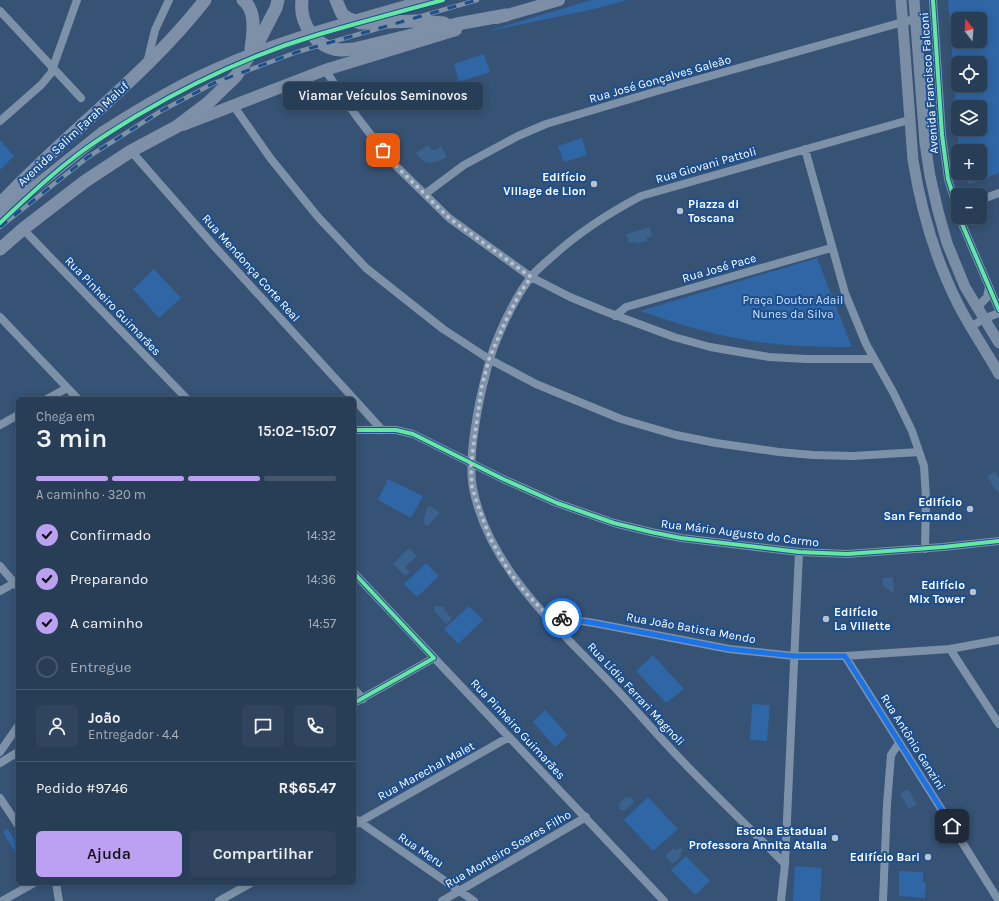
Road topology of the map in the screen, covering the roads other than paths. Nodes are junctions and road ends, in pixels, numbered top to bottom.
1 (77, 0) edge
2 (169, 0) edge
3 (243, 0) edge
4 (278, 0) edge
5 (336, 0) edge
6 (427, 0) edge
7 (559, 0) edge
8 (902, 0) edge
9 (914, 0) edge
10 (933, 0) edge
11 (205, 2) edge
12 (302, 6) edge
13 (0, 11) edge
14 (506, 15) junction
15 (915, 19) junction
16 (903, 22) junction
17 (457, 24) junction
18 (251, 53) junction
19 (147, 65) junction
20 (53, 67) junction
21 (325, 70) junction
22 (81, 98) dead end
23 (233, 105) junction
24 (909, 120) junction
25 (0, 121) edge
26 (176, 127) junction
27 (805, 149) junction
28 (131, 151) junction
29 (951, 188) edge
30 (999, 193) edge
31 (425, 194) junction
32 (987, 197) edge
33 (0, 204) edge
34 (0, 215) edge
35 (963, 224) edge
36 (23, 229) junction
37 (831, 248) junction
38 (0, 249) edge
39 (531, 277) junction
40 (989, 286) junction
41 (977, 308) junction
42 (999, 310) edge
43 (999, 313) edge
44 (615, 316) junction
45 (0, 317) edge
46 (983, 319) junction
47 (971, 327) junction
48 (999, 343) edge
49 (489, 359) junction
50 (874, 359) junction
51 (999, 374) edge
52 (67, 388) junction
53 (51, 397) edge
54 (76, 397) edge
55 (184, 397) edge
56 (352, 397) edge
57 (356, 401) edge
58 (16, 416) edge
59 (0, 426) edge
60 (356, 430) edge
61 (382, 430) junction
62 (919, 452) junction
63 (472, 463) junction
64 (999, 541) edge
65 (925, 549) junction
66 (799, 552) junction
67 (0, 566) edge
68 (356, 575) edge
69 (16, 582) edge
70 (16, 583) edge
71 (0, 591) edge
72 (548, 616) junction
73 (999, 640) edge
74 (950, 649) junction
75 (794, 656) junction
76 (845, 656) junction
77 (434, 658) junction
78 (356, 692) edge
79 (363, 699) junction
80 (356, 702) edge
81 (999, 724) edge
82 (16, 729) edge
83 (509, 738) junction
84 (899, 743) junction
85 (0, 752) edge
86 (16, 753) edge
87 (0, 763) edge
88 (0, 798) edge
89 (586, 818) junction
90 (16, 822) edge
91 (356, 822) edge
92 (785, 864) junction
93 (30, 885) edge
94 (56, 885) edge
95 (247, 885) edge
96 (459, 891) junction
97 (2, 901) edge
98 (59, 901) edge
99 (219, 901) edge
100 (442, 901) edge
101 (474, 901) edge
102 (664, 901) edge
103 (781, 901) edge
104 (883, 901) edge
105 (999, 901) edge

1 - 20 street
2 - 19 street
3 - 18 highway
4 - 18 highway
5 - 17 highway
6 - 34 main road, bridge
7 - 14 main road
8 - 16 main road, Avenida Francisco Falconi
9 - 15 main road, Avenida Francisco Falconi
10 - 29 street, Avenida Francisco Falconi
11 - 19 highway, Avenida Salim Farah Maluf
12 - 17 highway
13 - 20 street
14 - 17 highway
14 - 21 main road
15 - 16 street, Rua José Gonçalves Galeão
15 - 41 main road, Avenida Francisco Falconi
16 - 24 main road, Avenida Francisco Falconi
16 - 31 street, Rua José Gonçalves Galeão
18 - 26 highway
19 - 33 highway, Avenida Salim Farah Maluf
20 - 22 street
20 - 25 street
21 - 23 main road
21 - 31 street
23 - 26 main road
23 - 49 street
24 - 27 street, Rua Giovani Pattoli
24 - 47 main road, Avenida Francisco Falconi
26 - 28 highway
27 - 37 street
27 - 39 street, Rua Giovani Pattoli
28 - 36 highway
28 - 56 street, Rua Mendonça Corte Real
30 - 32 street
31 - 39 street
35 - 40 street
36 - 38 highway
36 - 55 street, Rua Pinheiro Guimarães
37 - 44 street, Rua José Pace
37 - 50 street
39 - 44 street
39 - 49 street, Rua Lídia Ferrari Magnoli
40 - 41 street
40 - 42 street
41 - 46 main road, Avenida Francisco Falconi
43 - 46 street
44 - 50 street
45 - 52 street
46 - 47 street
46 - 48 main road
47 - 51 main road, Avenida Francisco Falconi
49 - 62 street
49 - 63 street, Rua Lídia Ferrari Magnoli
50 - 62 street
52 - 53 street
52 - 54 street
57 - 61 street, Rua Mendonça Corte Real
58 - 59 street
60 - 61 street, Rua Mário Augusto do Carmo
61 - 63 street, Rua Mário Augusto do Carmo
62 - 65 street
63 - 66 street, Rua Mário Augusto do Carmo
63 - 72 street, Rua Lídia Ferrari Magnoli
64 - 65 street, Rua Mário Augusto do Carmo
65 - 66 street, Rua Mário Augusto do Carmo
66 - 75 street
67 - 69 street
68 - 77 street, Rua Pinheiro Guimarães
70 - 71 street
72 - 75 street, Rua João Batista Mendo
72 - 92 street, Rua Lídia Ferrari Magnoli
73 - 74 street, Rua João Batista Mendo
74 - 76 street, Rua João Batista Mendo
74 - 81 street
75 - 76 street, Rua João Batista Mendo
75 - 92 street
76 - 84 street, Rua Antônio Genzini
77 - 79 street
77 - 83 street, Rua Pinheiro Guimarães
78 - 79 street
79 - 80 street
82 - 85 street
83 - 89 street, Rua Pinheiro Guimarães
83 - 91 street, Rua Marechal Malet
84 - 104 street
84 - 105 street, Rua Antônio Genzini
86 - 87 street
88 - 90 street
89 - 96 street, Rua Monteiro Soares Filho
89 - 102 street, Rua Pinheiro Guimarães
91 - 96 street, Rua Meru
92 - 103 street
93 - 97 street
94 - 98 street
95 - 99 street
96 - 100 street, Rua Monteiro Soares Filho
96 - 101 street, Rua Meru

